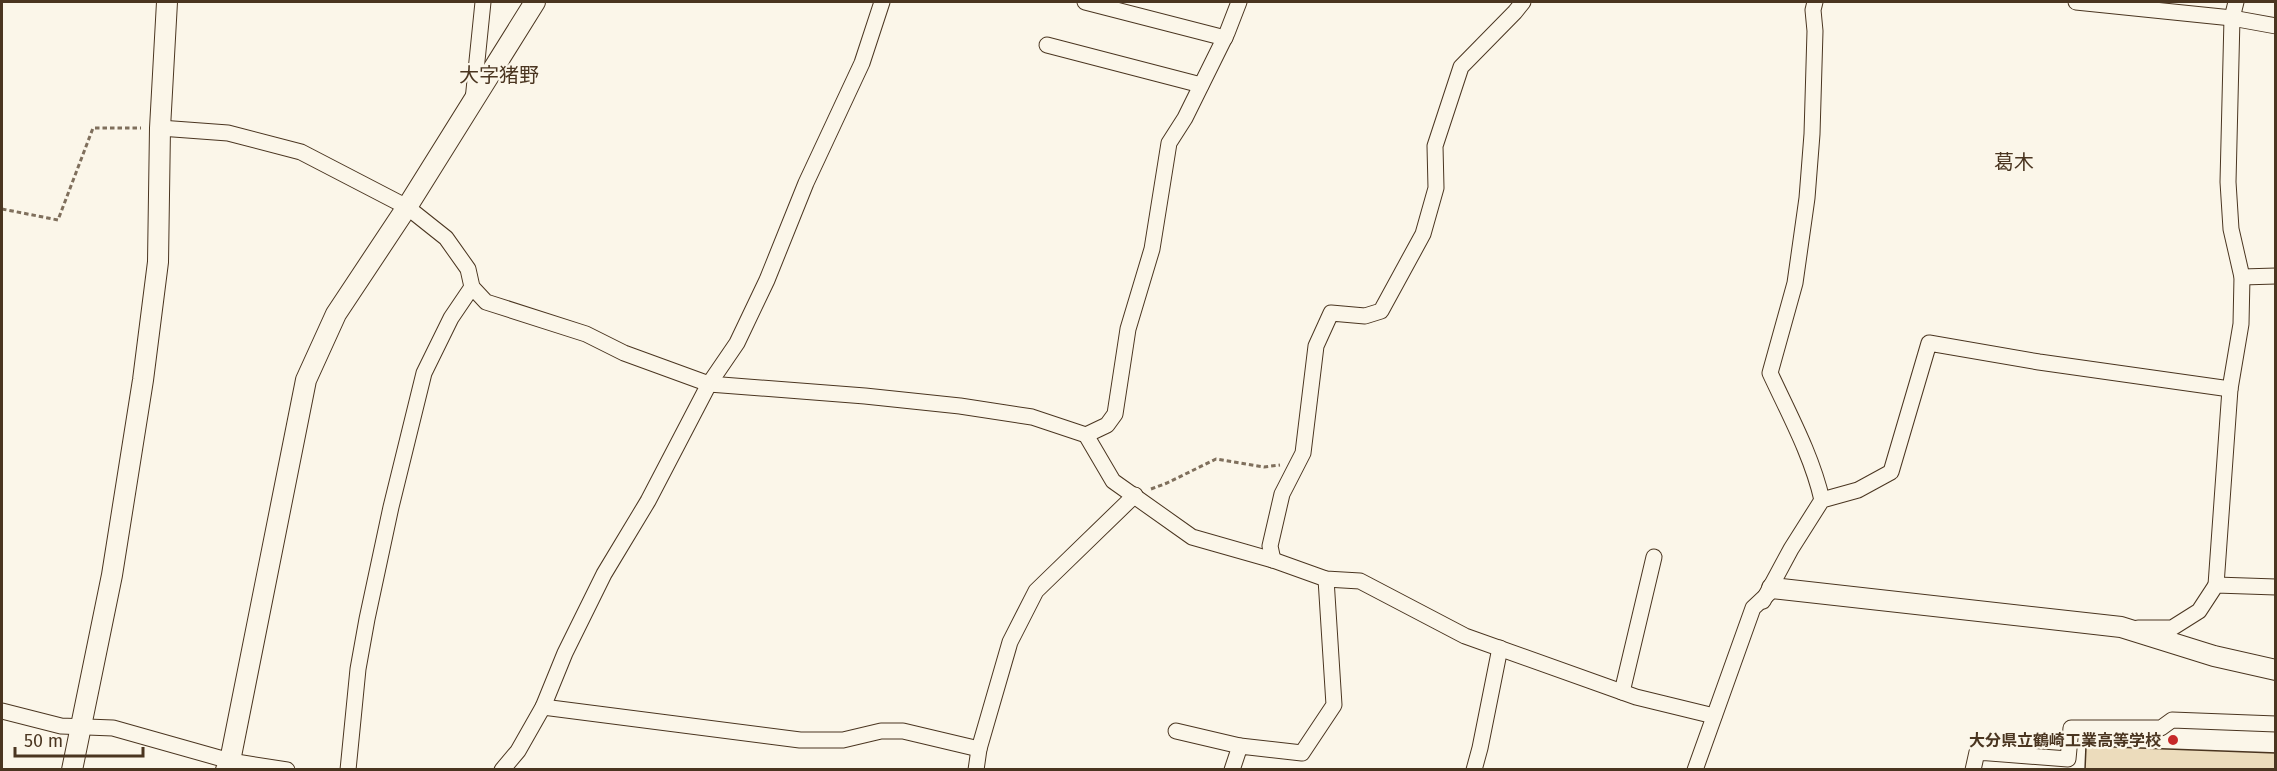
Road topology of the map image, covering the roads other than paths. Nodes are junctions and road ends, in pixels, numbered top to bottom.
1 (167, 2) edge
2 (483, 2) edge
3 (535, 2) edge
4 (882, 2) edge
5 (1085, 2) edge
6 (1239, 2) edge
7 (1523, 2) edge
8 (1815, 2) edge
9 (2076, 2) edge
10 (2236, 2) edge
11 (2232, 18) junction
12 (2276, 26) edge
13 (1225, 38) junction
14 (1047, 45) dead end
15 (1201, 85) junction
16 (473, 101) junction
17 (160, 128) junction
18 (407, 207) junction
19 (2276, 276) edge
20 (2242, 277) junction
21 (472, 287) junction
22 (709, 384) junction
23 (2230, 389) junction
24 (1086, 435) junction
25 (1135, 495) junction
26 (1822, 500) junction
27 (1654, 557) dead end
28 (1273, 560) junction
29 (1326, 579) junction
30 (2216, 585) junction
31 (2276, 587) edge
32 (1767, 595) junction
33 (2121, 627) junction
34 (1500, 648) junction
35 (2276, 670) edge
36 (1622, 692) junction
37 (543, 707) junction
38 (2, 711) edge
39 (1714, 716) junction
40 (2276, 724) edge
41 (81, 726) junction
42 (1176, 731) dead end
43 (1240, 746) junction
44 (979, 749) junction
45 (228, 765) edge
46 (72, 770) edge
47 (287, 770) edge
48 (348, 770) edge
49 (502, 770) edge
50 (976, 770) edge
51 (1232, 770) edge
52 (1474, 770) edge
53 (1695, 770) edge
54 (1972, 770) edge

1 - 17 street
2 - 16 street
3 - 16 street
4 - 22 street
5 - 13 street
6 - 13 street
7 - 28 street
8 - 26 street
9 - 11 street
10 - 11 street
11 - 12 street
11 - 20 street
13 - 15 street
14 - 15 street
15 - 24 street
16 - 18 street
17 - 18 street
17 - 41 street
18 - 21 street
18 - 45 street
19 - 20 street
20 - 23 street
21 - 22 street
21 - 48 street
22 - 24 street
22 - 37 street
23 - 26 street
23 - 30 street
24 - 25 street
25 - 28 street
25 - 44 street
26 - 32 street
27 - 36 street
28 - 29 street
29 - 34 street
29 - 43 street
30 - 31 street
30 - 33 street
32 - 33 street
32 - 39 street
33 - 35 street
34 - 36 street
34 - 52 street
36 - 39 street
37 - 44 street
37 - 49 street
38 - 41 street
39 - 53 street
40 - 54 street
41 - 45 street
41 - 46 street
42 - 43 street
43 - 51 street
44 - 50 street
45 - 47 street

